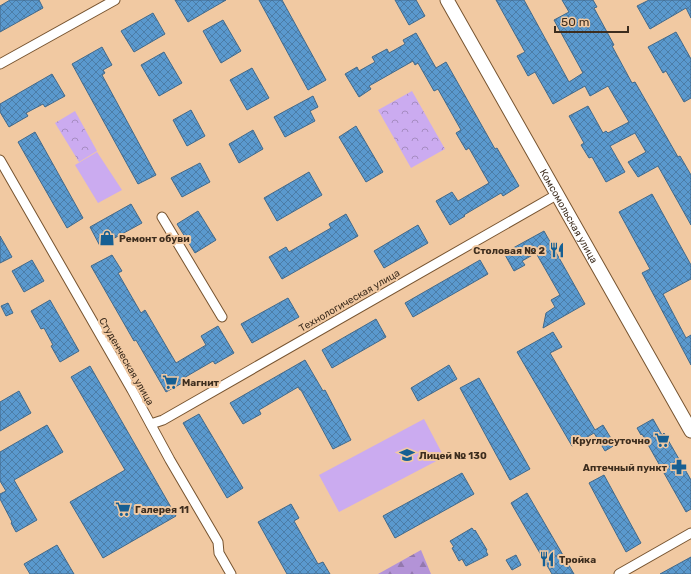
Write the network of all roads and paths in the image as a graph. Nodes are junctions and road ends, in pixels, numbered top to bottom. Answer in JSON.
{"nodes":[{"id":1,"x":115,"y":0,"type":"edge"},
{"id":2,"x":448,"y":0,"type":"edge"},
{"id":3,"x":0,"y":64,"type":"edge"},
{"id":4,"x":0,"y":160,"type":"edge"},
{"id":5,"x":558,"y":194,"type":"junction"},
{"id":6,"x":162,"y":217,"type":"dead end"},
{"id":7,"x":222,"y":317,"type":"dead end"},
{"id":8,"x":150,"y":424,"type":"junction"},
{"id":9,"x":691,"y":431,"type":"edge"},
{"id":10,"x":691,"y":533,"type":"edge"},
{"id":11,"x":231,"y":574,"type":"edge"},
{"id":12,"x":619,"y":574,"type":"edge"}],
"edges":[{"from":1,"to":3,"type":"street"},
{"from":2,"to":5,"type":"main road","name":"Комсомольская улица"},
{"from":4,"to":8,"type":"street","name":"Студенческая улица"},
{"from":5,"to":8,"type":"street","name":"Технологическая улица"},
{"from":5,"to":9,"type":"main road","name":"Комсомольская улица"},
{"from":6,"to":7,"type":"street"},
{"from":8,"to":11,"type":"street","name":"Студенческая улица"},
{"from":10,"to":12,"type":"street"}]}
